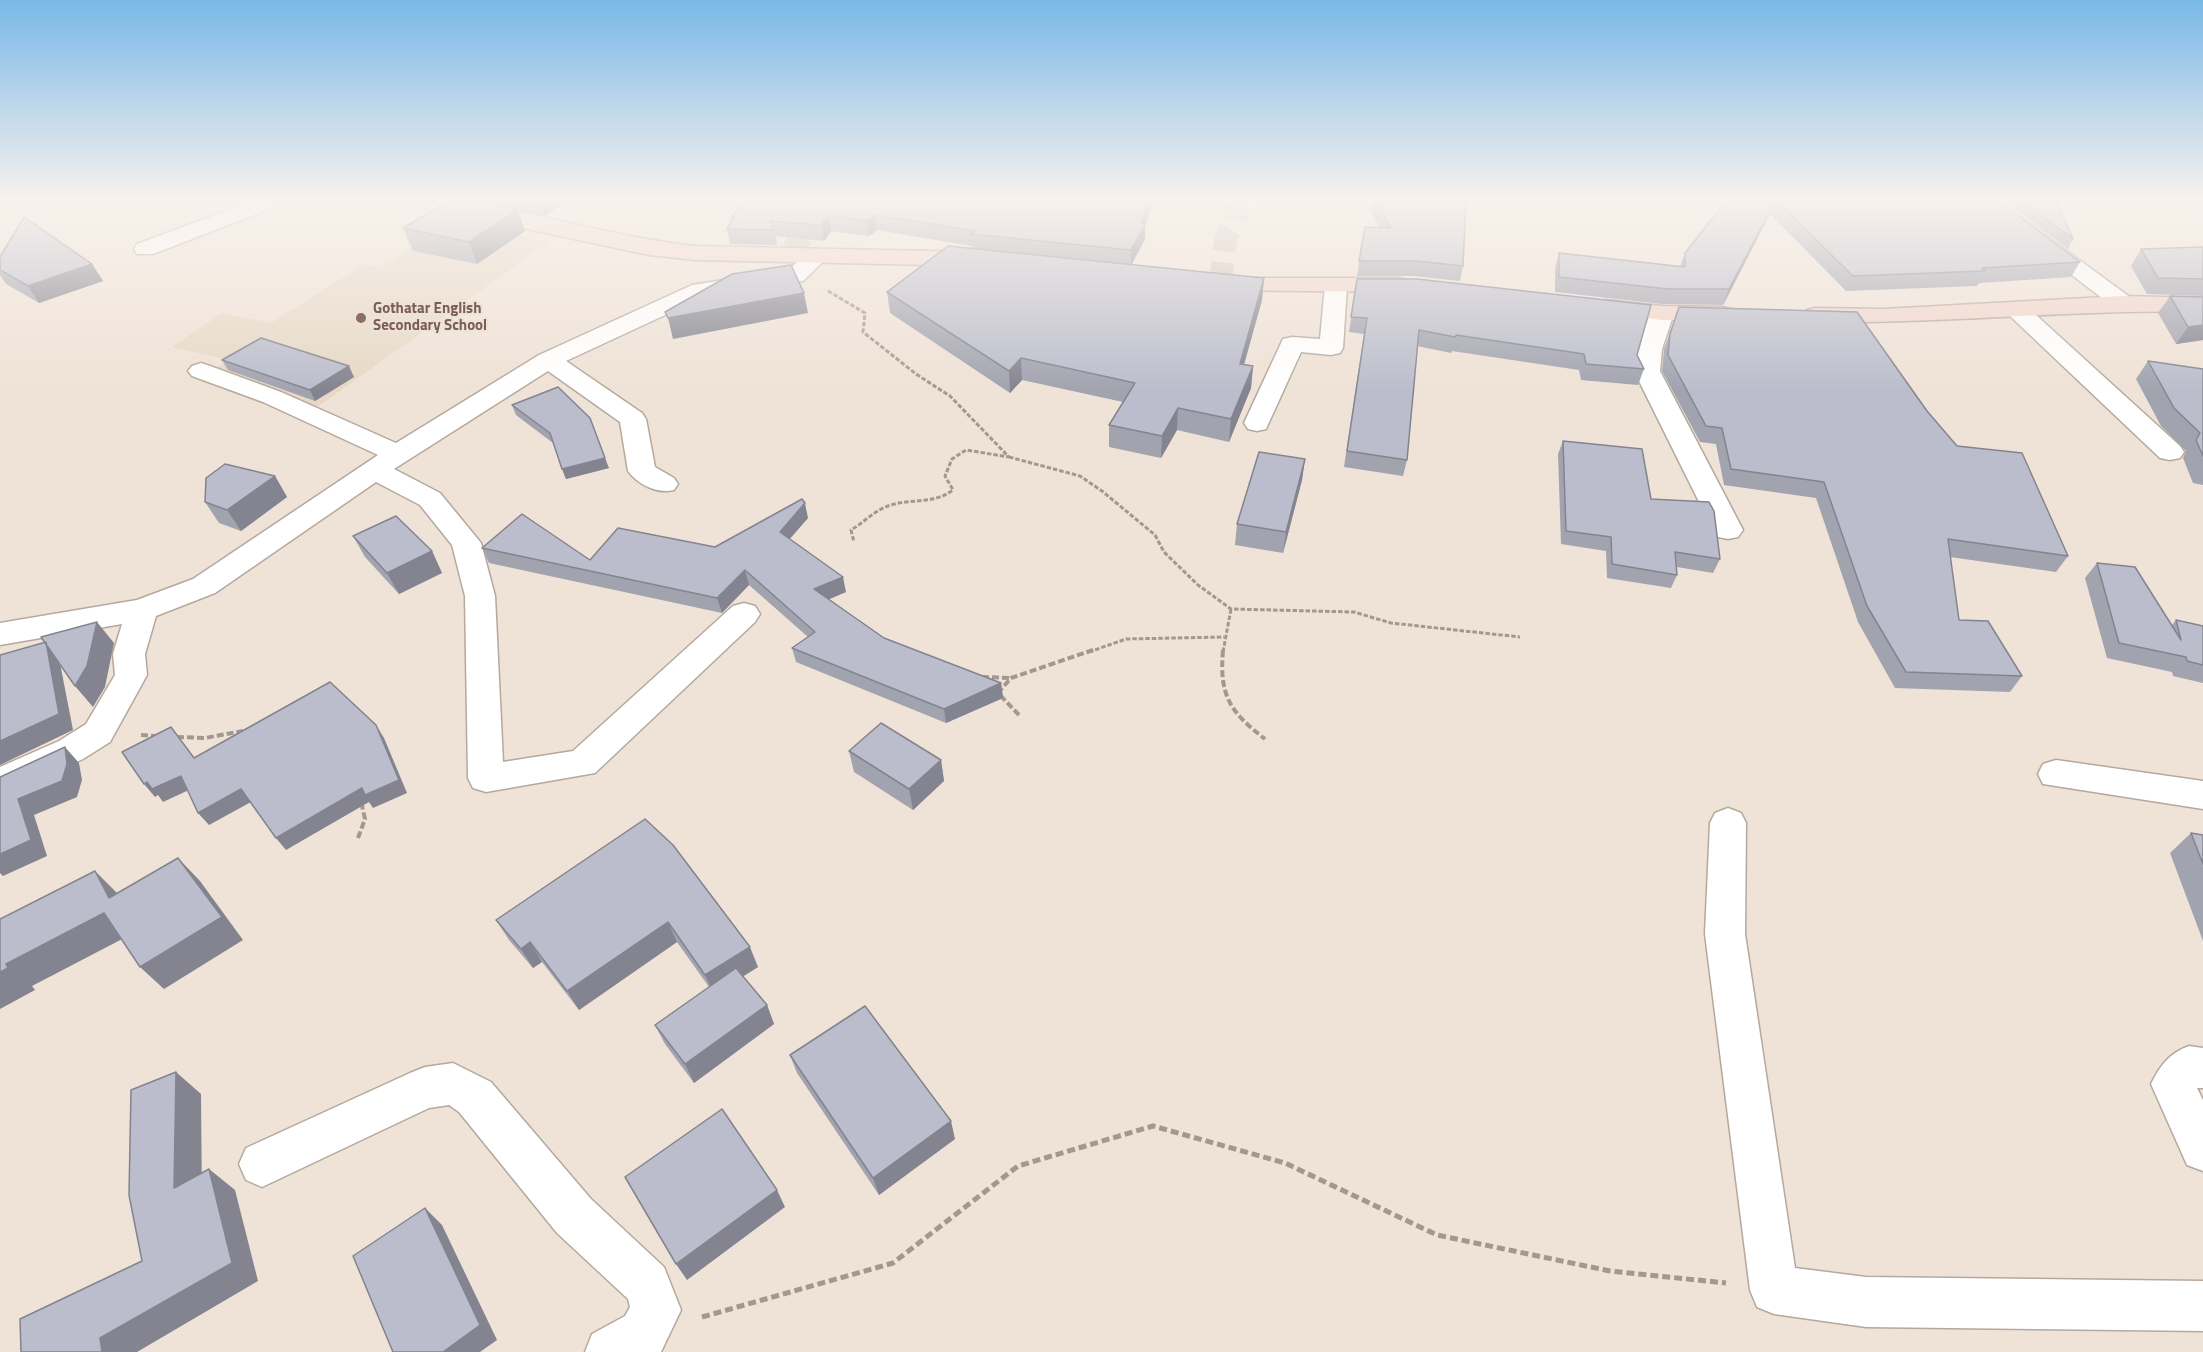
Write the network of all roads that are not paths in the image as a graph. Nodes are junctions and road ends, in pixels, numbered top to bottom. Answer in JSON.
{"nodes":[{"id":1,"x":809,"y":264,"type":"tunnel mouth"},
{"id":2,"x":2071,"y":264,"type":"edge"},
{"id":3,"x":1197,"y":283,"type":"edge"},
{"id":4,"x":1336,"y":286,"type":"junction"},
{"id":5,"x":1426,"y":286,"type":"edge"},
{"id":6,"x":2123,"y":303,"type":"junction"},
{"id":7,"x":1580,"y":304,"type":"edge"},
{"id":8,"x":2203,"y":305,"type":"edge"},
{"id":9,"x":2017,"y":310,"type":"junction"},
{"id":10,"x":1662,"y":313,"type":"junction"},
{"id":11,"x":1743,"y":314,"type":"edge"},
{"id":12,"x":1790,"y":315,"type":"edge"},
{"id":13,"x":548,"y":360,"type":"junction"},
{"id":14,"x":201,"y":371,"type":"dead end"},
{"id":15,"x":1257,"y":423,"type":"dead end"},
{"id":16,"x":2170,"y":452,"type":"dead end"},
{"id":17,"x":387,"y":462,"type":"junction"},
{"id":18,"x":664,"y":484,"type":"dead end"},
{"id":19,"x":1728,"y":530,"type":"dead end"},
{"id":20,"x":142,"y":610,"type":"junction"},
{"id":21,"x":744,"y":614,"type":"dead end"},
{"id":22,"x":0,"y":634,"type":"edge"},
{"id":23,"x":2056,"y":774,"type":"dead end"},
{"id":24,"x":0,"y":783,"type":"edge"},
{"id":25,"x":2203,"y":795,"type":"edge"},
{"id":26,"x":1728,"y":823,"type":"dead end"},
{"id":27,"x":2203,"y":1068,"type":"edge"},
{"id":28,"x":2203,"y":1149,"type":"edge"},
{"id":29,"x":262,"y":1164,"type":"dead end"},
{"id":30,"x":2203,"y":1306,"type":"edge"},
{"id":31,"x":627,"y":1343,"type":"edge"}],
"edges":[{"from":1,"to":13,"type":"street"},
{"from":2,"to":6,"type":"street"},
{"from":3,"to":4,"type":"street"},
{"from":4,"to":5,"type":"street"},
{"from":4,"to":15,"type":"street"},
{"from":6,"to":8,"type":"street"},
{"from":6,"to":9,"type":"street"},
{"from":7,"to":10,"type":"street"},
{"from":9,"to":12,"type":"street"},
{"from":9,"to":16,"type":"street"},
{"from":10,"to":11,"type":"street"},
{"from":10,"to":19,"type":"street"},
{"from":13,"to":17,"type":"street"},
{"from":13,"to":18,"type":"street"},
{"from":14,"to":17,"type":"street"},
{"from":17,"to":20,"type":"street"},
{"from":17,"to":21,"type":"street"},
{"from":20,"to":22,"type":"street"},
{"from":20,"to":24,"type":"street"},
{"from":23,"to":25,"type":"street"},
{"from":26,"to":30,"type":"street"},
{"from":27,"to":28,"type":"street"},
{"from":29,"to":31,"type":"street"}]}
